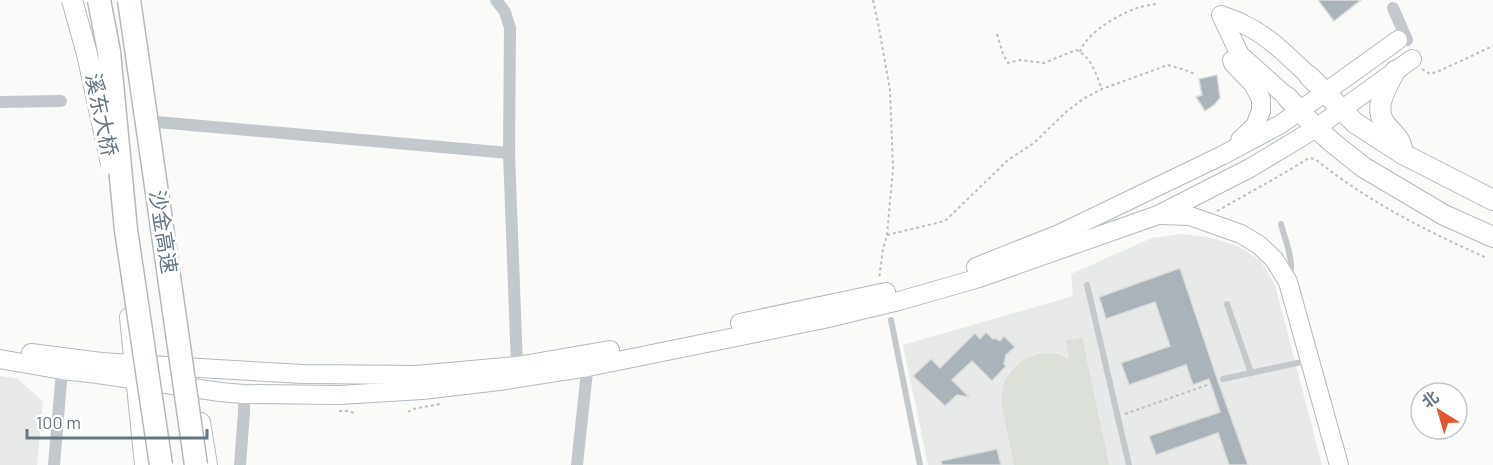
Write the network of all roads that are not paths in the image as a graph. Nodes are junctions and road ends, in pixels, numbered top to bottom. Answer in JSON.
{"nodes":[{"id":1,"x":72,"y":0,"type":"edge"},
{"id":2,"x":88,"y":0,"type":"edge"},
{"id":3,"x":99,"y":0,"type":"edge"},
{"id":4,"x":119,"y":0,"type":"edge"},
{"id":5,"x":129,"y":0,"type":"edge"},
{"id":6,"x":139,"y":0,"type":"edge"},
{"id":7,"x":496,"y":0,"type":"edge"},
{"id":8,"x":1219,"y":8,"type":"edge"},
{"id":9,"x":1393,"y":8,"type":"dead end"},
{"id":10,"x":1403,"y":40,"type":"junction"},
{"id":11,"x":1412,"y":59,"type":"joint"},
{"id":12,"x":1395,"y":71,"type":"junction"},
{"id":13,"x":1309,"y":76,"type":"joint"},
{"id":14,"x":1324,"y":92,"type":"junction"},
{"id":15,"x":61,"y":101,"type":"dead end"},
{"id":16,"x":0,"y":102,"type":"edge"},
{"id":17,"x":1293,"y":104,"type":"junction"},
{"id":18,"x":1340,"y":110,"type":"junction"},
{"id":19,"x":151,"y":119,"type":"junction"},
{"id":20,"x":1316,"y":128,"type":"junction"},
{"id":21,"x":508,"y":153,"type":"junction"},
{"id":22,"x":1403,"y":154,"type":"junction"},
{"id":23,"x":1221,"y":156,"type":"junction"},
{"id":24,"x":1493,"y":200,"type":"edge"},
{"id":25,"x":1158,"y":215,"type":"junction"},
{"id":26,"x":1281,"y":224,"type":"dead end"},
{"id":27,"x":126,"y":230,"type":"junction"},
{"id":28,"x":1493,"y":237,"type":"edge"},
{"id":29,"x":1288,"y":282,"type":"junction"},
{"id":30,"x":1087,"y":285,"type":"dead end"},
{"id":31,"x":1227,"y":304,"type":"dead end"},
{"id":32,"x":891,"y":320,"type":"dead end"},
{"id":33,"x":0,"y":348,"type":"edge"},
{"id":34,"x":0,"y":359,"type":"edge"},
{"id":35,"x":588,"y":360,"type":"junction"},
{"id":36,"x":1310,"y":361,"type":"junction"},
{"id":37,"x":517,"y":366,"type":"junction"},
{"id":38,"x":192,"y":367,"type":"junction"},
{"id":39,"x":62,"y":370,"type":"junction"},
{"id":40,"x":134,"y":371,"type":"junction"},
{"id":41,"x":1251,"y":373,"type":"junction"},
{"id":42,"x":1223,"y":379,"type":"dead end"},
{"id":43,"x":195,"y":389,"type":"junction"},
{"id":44,"x":244,"y":394,"type":"junction"},
{"id":45,"x":54,"y":465,"type":"edge"},
{"id":46,"x":144,"y":465,"type":"edge"},
{"id":47,"x":161,"y":465,"type":"edge"},
{"id":48,"x":196,"y":465,"type":"edge"},
{"id":49,"x":208,"y":465,"type":"edge"},
{"id":50,"x":240,"y":465,"type":"edge"},
{"id":51,"x":577,"y":465,"type":"edge"},
{"id":52,"x":920,"y":465,"type":"edge"},
{"id":53,"x":1129,"y":465,"type":"edge"},
{"id":54,"x":1339,"y":465,"type":"edge"}],
"edges":[{"from":1,"to":27,"type":"main road","name":"溪东大桥","bridge":true},
{"from":2,"to":40,"type":"main road"},
{"from":3,"to":27,"type":"highway","name":"沙金高速","bridge":true},
{"from":4,"to":19,"type":"main road","name":"溪东大桥","bridge":true},
{"from":5,"to":19,"type":"highway","name":"沙金高速","bridge":true},
{"from":6,"to":19,"type":"main road"},
{"from":7,"to":21,"type":"street"},
{"from":8,"to":13,"type":"main road"},
{"from":8,"to":17,"type":"main road"},
{"from":8,"to":23,"type":"main road"},
{"from":9,"to":10,"type":"street"},
{"from":10,"to":11,"type":"street"},
{"from":10,"to":14,"type":"main road"},
{"from":11,"to":12,"type":"main road"},
{"from":12,"to":18,"type":"main road"},
{"from":12,"to":22,"type":"main road"},
{"from":13,"to":14,"type":"main road"},
{"from":14,"to":17,"type":"main road"},
{"from":14,"to":18,"type":"main road"},
{"from":15,"to":16,"type":"street"},
{"from":17,"to":20,"type":"main road"},
{"from":17,"to":23,"type":"main road"},
{"from":18,"to":20,"type":"main road"},
{"from":18,"to":22,"type":"main road"},
{"from":19,"to":21,"type":"street"},
{"from":19,"to":38,"type":"main road"},
{"from":19,"to":48,"type":"highway","name":"沙金高速","bridge":true},
{"from":20,"to":25,"type":"main road"},
{"from":20,"to":28,"type":"main road"},
{"from":21,"to":37,"type":"street"},
{"from":22,"to":24,"type":"main road"},
{"from":23,"to":35,"type":"main road"},
{"from":25,"to":29,"type":"main road"},
{"from":25,"to":35,"type":"main road"},
{"from":26,"to":29,"type":"lane"},
{"from":27,"to":47,"type":"highway","name":"沙金高速","bridge":true},
{"from":29,"to":36,"type":"main road"},
{"from":30,"to":53,"type":"lane"},
{"from":31,"to":41,"type":"lane"},
{"from":32,"to":52,"type":"lane"},
{"from":33,"to":40,"type":"main road"},
{"from":34,"to":39,"type":"main road"},
{"from":35,"to":37,"type":"main road"},
{"from":35,"to":44,"type":"main road"},
{"from":35,"to":51,"type":"street"},
{"from":36,"to":41,"type":"lane"},
{"from":36,"to":54,"type":"main road"},
{"from":37,"to":38,"type":"main road"},
{"from":38,"to":40,"type":"main road"},
{"from":38,"to":43,"type":"main road"},
{"from":39,"to":40,"type":"main road"},
{"from":39,"to":45,"type":"street"},
{"from":40,"to":43,"type":"main road"},
{"from":40,"to":46,"type":"main road"},
{"from":41,"to":42,"type":"lane"},
{"from":43,"to":44,"type":"main road"},
{"from":43,"to":49,"type":"main road"},
{"from":44,"to":50,"type":"street"}]}
